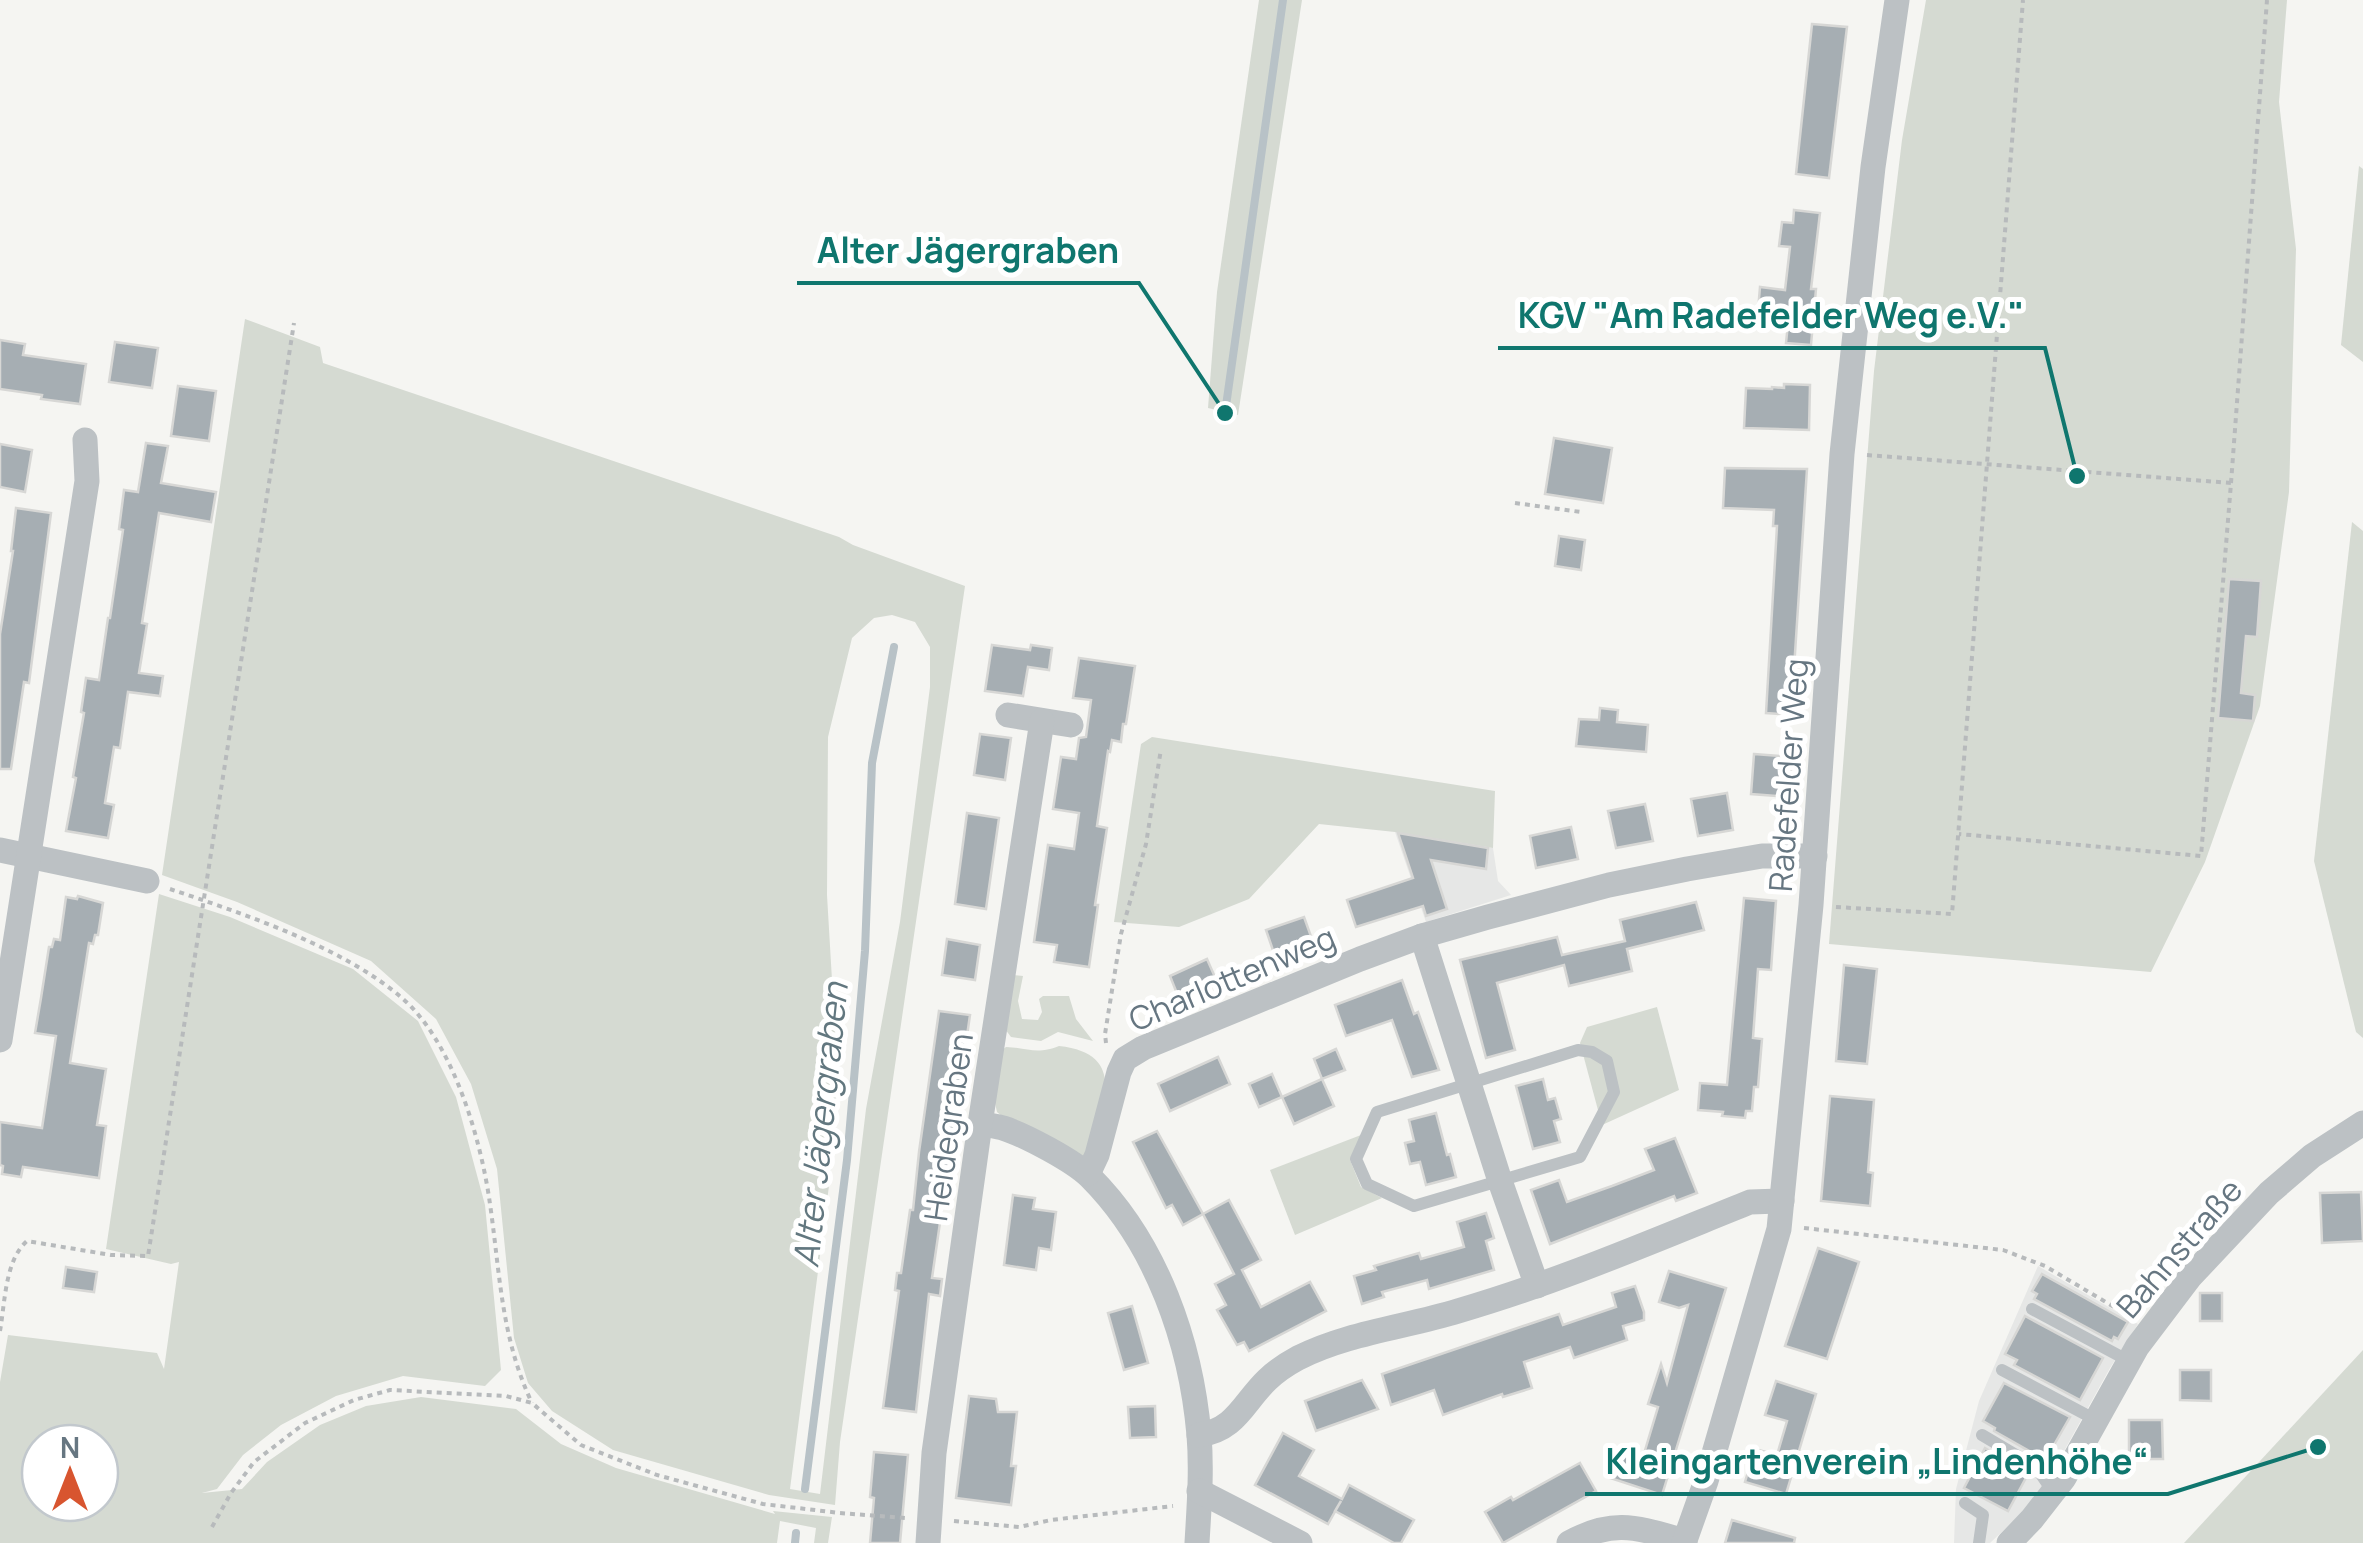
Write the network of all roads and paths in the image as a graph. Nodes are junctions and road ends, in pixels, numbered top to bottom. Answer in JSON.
{"nodes":[{"id":1,"x":1897,"y":0,"type":"edge"},
{"id":2,"x":2023,"y":0,"type":"edge"},
{"id":3,"x":2268,"y":0,"type":"edge"},
{"id":4,"x":294,"y":323,"type":"dead end"},
{"id":5,"x":85,"y":440,"type":"dead end"},
{"id":6,"x":1842,"y":454,"type":"junction"},
{"id":7,"x":1986,"y":463,"type":"junction"},
{"id":8,"x":2231,"y":482,"type":"junction"},
{"id":9,"x":1515,"y":503,"type":"dead end"},
{"id":10,"x":1581,"y":512,"type":"dead end"},
{"id":11,"x":1008,"y":715,"type":"dead end"},
{"id":12,"x":1042,"y":721,"type":"junction"},
{"id":13,"x":1071,"y":725,"type":"dead end"},
{"id":14,"x":1161,"y":749,"type":"dead end"},
{"id":15,"x":1959,"y":834,"type":"junction"},
{"id":16,"x":0,"y":850,"type":"edge"},
{"id":17,"x":28,"y":854,"type":"junction"},
{"id":18,"x":1815,"y":856,"type":"junction"},
{"id":19,"x":147,"y":881,"type":"joint"},
{"id":20,"x":204,"y":900,"type":"junction"},
{"id":21,"x":1812,"y":905,"type":"junction"},
{"id":22,"x":1422,"y":936,"type":"junction"},
{"id":23,"x":0,"y":1040,"type":"edge"},
{"id":24,"x":1118,"y":1072,"type":"junction"},
{"id":25,"x":1468,"y":1084,"type":"junction"},
{"id":26,"x":2363,"y":1123,"type":"edge"},
{"id":27,"x":980,"y":1124,"type":"junction"},
{"id":28,"x":1088,"y":1174,"type":"junction"},
{"id":29,"x":1500,"y":1181,"type":"junction"},
{"id":30,"x":1781,"y":1213,"type":"junction"},
{"id":31,"x":1538,"y":1286,"type":"junction"},
{"id":32,"x":2032,"y":1309,"type":"dead end"},
{"id":33,"x":2155,"y":1322,"type":"junction"},
{"id":34,"x":0,"y":1331,"type":"edge"},
{"id":35,"x":2128,"y":1362,"type":"junction"},
{"id":36,"x":2002,"y":1370,"type":"dead end"},
{"id":37,"x":532,"y":1403,"type":"junction"},
{"id":38,"x":2096,"y":1420,"type":"junction"},
{"id":39,"x":1199,"y":1435,"type":"junction"},
{"id":40,"x":1982,"y":1435,"type":"dead end"},
{"id":41,"x":2053,"y":1492,"type":"junction"},
{"id":42,"x":1199,"y":1497,"type":"junction"},
{"id":43,"x":1965,"y":1503,"type":"dead end"},
{"id":44,"x":212,"y":1526,"type":"dead end"},
{"id":45,"x":929,"y":1531,"type":"edge"},
{"id":46,"x":1684,"y":1542,"type":"edge"},
{"id":47,"x":1197,"y":1543,"type":"edge"},
{"id":48,"x":1300,"y":1543,"type":"edge"},
{"id":49,"x":1568,"y":1543,"type":"edge"},
{"id":50,"x":1979,"y":1543,"type":"edge"},
{"id":51,"x":2008,"y":1543,"type":"edge"}],
"edges":[{"from":1,"to":6,"type":"street","name":"Radefelder Weg"},
{"from":2,"to":7,"type":"path"},
{"from":3,"to":8,"type":"path"},
{"from":4,"to":20,"type":"path"},
{"from":5,"to":17,"type":"street"},
{"from":6,"to":7,"type":"path"},
{"from":6,"to":18,"type":"street","name":"Radefelder Weg"},
{"from":7,"to":8,"type":"path"},
{"from":7,"to":15,"type":"path"},
{"from":8,"to":15,"type":"path"},
{"from":9,"to":10,"type":"path"},
{"from":11,"to":12,"type":"street"},
{"from":12,"to":13,"type":"street"},
{"from":12,"to":27,"type":"street","name":"Heidegraben"},
{"from":14,"to":24,"type":"path"},
{"from":15,"to":21,"type":"path"},
{"from":16,"to":17,"type":"street"},
{"from":17,"to":19,"type":"street"},
{"from":17,"to":23,"type":"street"},
{"from":18,"to":21,"type":"street","name":"Radefelder Weg"},
{"from":18,"to":22,"type":"street","name":"Charlottenweg"},
{"from":19,"to":20,"type":"path"},
{"from":20,"to":34,"type":"path"},
{"from":20,"to":37,"type":"path"},
{"from":21,"to":30,"type":"street","name":"Radefelder Weg"},
{"from":22,"to":24,"type":"street","name":"Charlottenweg"},
{"from":22,"to":25,"type":"street"},
{"from":24,"to":28,"type":"street","name":"Charlottenweg"},
{"from":25,"to":29,"type":"street"},
{"from":25,"to":29,"type":"lane"},
{"from":25,"to":29,"type":"lane"},
{"from":26,"to":33,"type":"street","name":"Bahnstraße"},
{"from":27,"to":28,"type":"street"},
{"from":27,"to":45,"type":"street","name":"Heidegraben"},
{"from":28,"to":39,"type":"street"},
{"from":29,"to":31,"type":"street"},
{"from":30,"to":31,"type":"street"},
{"from":30,"to":33,"type":"path"},
{"from":30,"to":46,"type":"street","name":"Radefelder Weg"},
{"from":31,"to":39,"type":"street"},
{"from":32,"to":35,"type":"lane"},
{"from":33,"to":35,"type":"street","name":"Bahnstraße"},
{"from":35,"to":38,"type":"street","name":"Bahnstraße"},
{"from":36,"to":38,"type":"lane"},
{"from":37,"to":44,"type":"path"},
{"from":37,"to":45,"type":"path"},
{"from":38,"to":41,"type":"street","name":"Bahnstraße"},
{"from":39,"to":42,"type":"street"},
{"from":40,"to":41,"type":"lane"},
{"from":41,"to":51,"type":"street","name":"Bahnstraße"},
{"from":42,"to":45,"type":"path"},
{"from":42,"to":47,"type":"street"},
{"from":42,"to":48,"type":"street"},
{"from":43,"to":50,"type":"lane"},
{"from":46,"to":49,"type":"street"}]}
